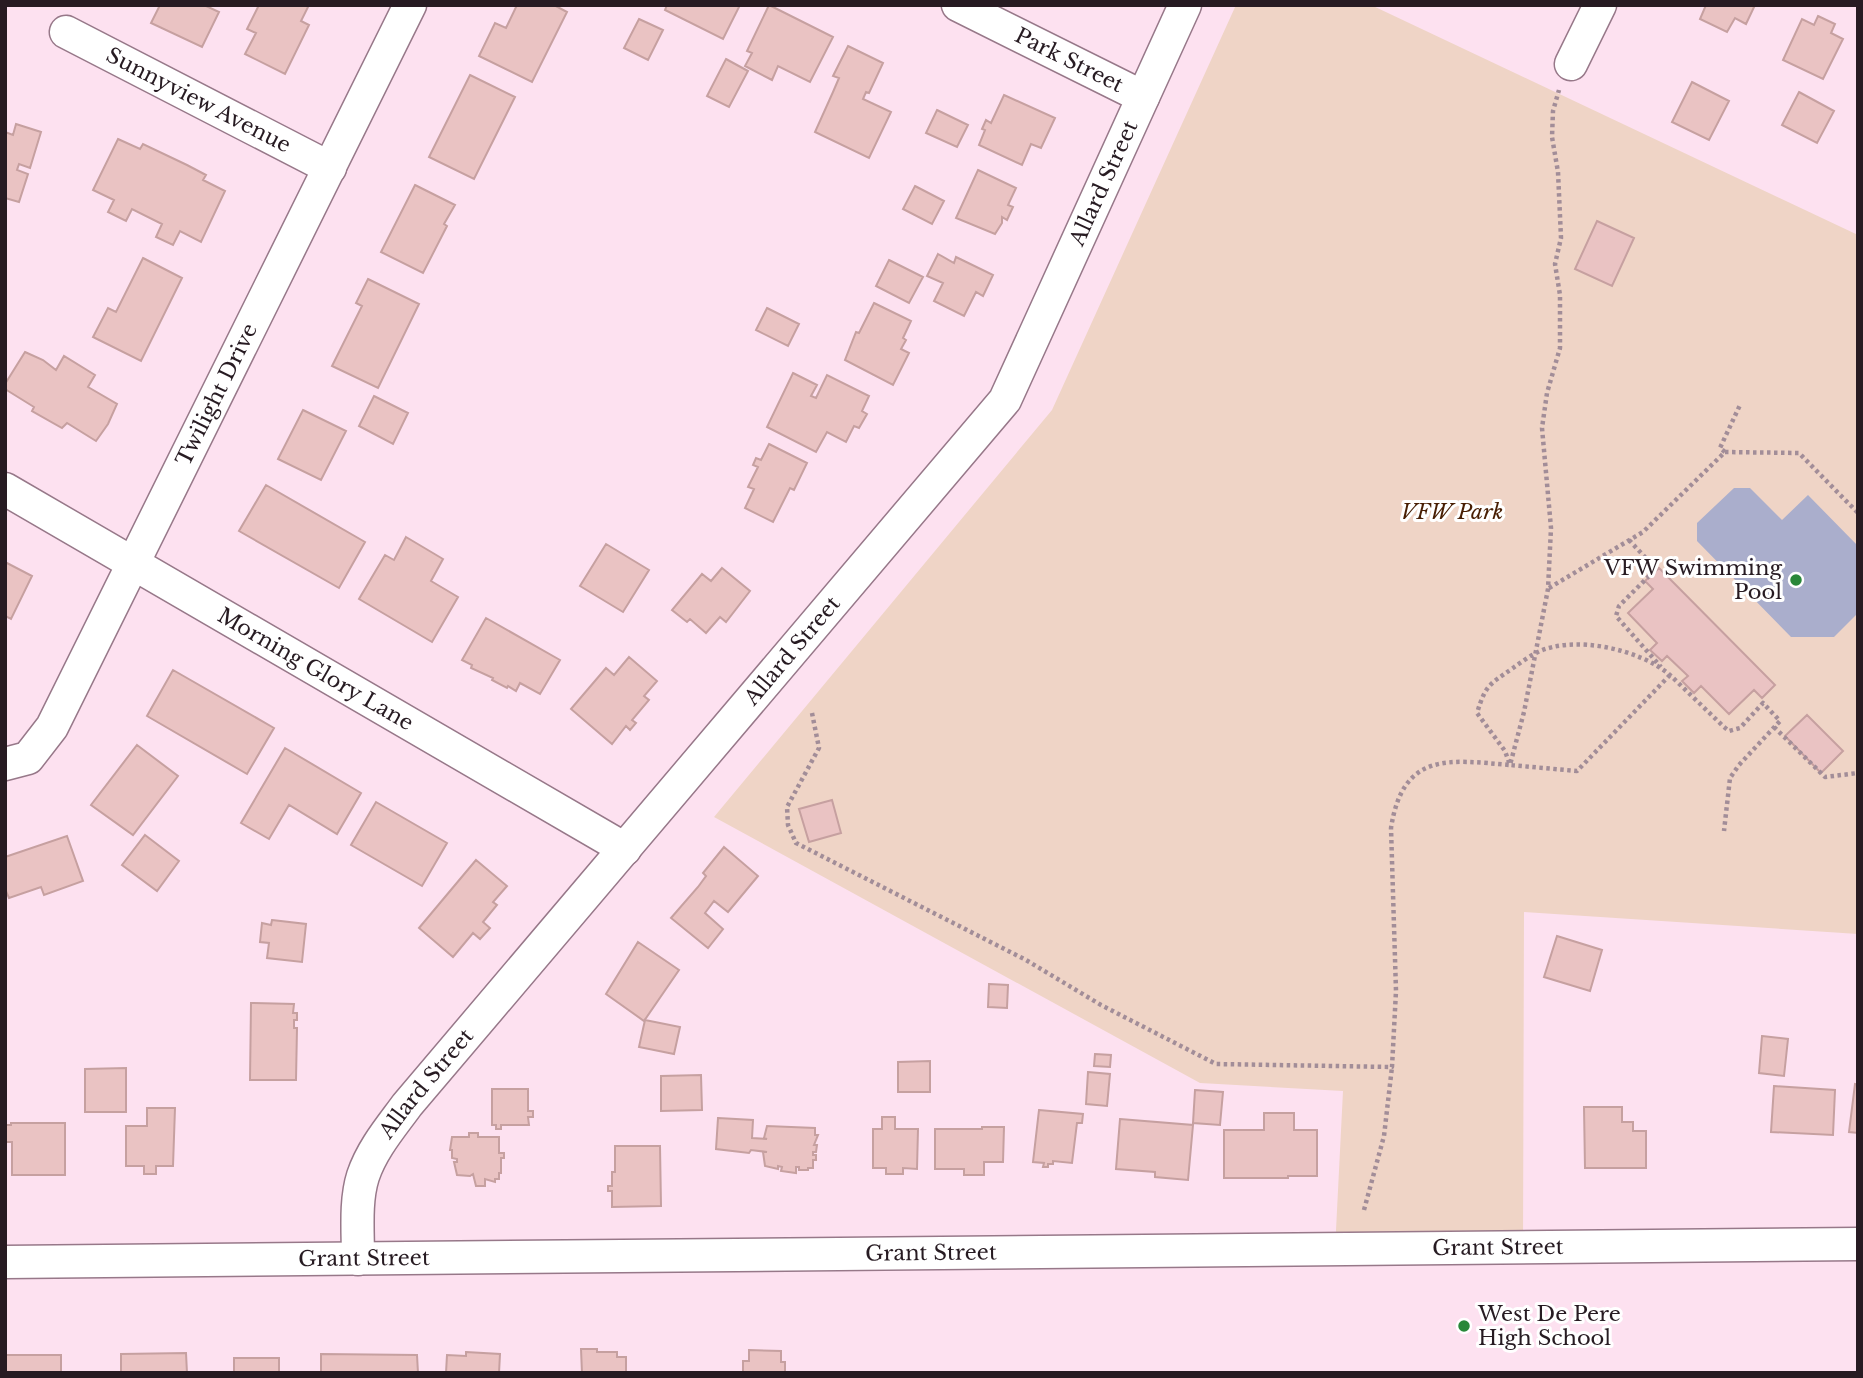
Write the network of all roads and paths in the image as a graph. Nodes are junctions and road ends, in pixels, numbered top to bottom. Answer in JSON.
{"nodes":[{"id":1,"x":410,"y":5,"type":"edge"},
{"id":2,"x":958,"y":5,"type":"edge"},
{"id":3,"x":1185,"y":5,"type":"edge"},
{"id":4,"x":1600,"y":5,"type":"edge"},
{"id":5,"x":66,"y":32,"type":"dead end"},
{"id":6,"x":1571,"y":64,"type":"joint"},
{"id":7,"x":1143,"y":97,"type":"junction"},
{"id":8,"x":330,"y":168,"type":"junction"},
{"id":9,"x":1740,"y":405,"type":"dead end"},
{"id":10,"x":1725,"y":452,"type":"junction"},
{"id":11,"x":5,"y":489,"type":"edge"},
{"id":12,"x":1858,"y":513,"type":"edge"},
{"id":13,"x":1629,"y":540,"type":"junction"},
{"id":14,"x":134,"y":564,"type":"junction"},
{"id":15,"x":1548,"y":589,"type":"junction"},
{"id":16,"x":1536,"y":652,"type":"junction"},
{"id":17,"x":1661,"y":668,"type":"junction"},
{"id":18,"x":1670,"y":676,"type":"junction"},
{"id":19,"x":812,"y":713,"type":"dead end"},
{"id":20,"x":1774,"y":727,"type":"junction"},
{"id":21,"x":5,"y":764,"type":"edge"},
{"id":22,"x":1510,"y":765,"type":"junction"},
{"id":23,"x":1858,"y":773,"type":"edge"},
{"id":24,"x":1724,"y":831,"type":"dead end"},
{"id":25,"x":625,"y":849,"type":"junction"},
{"id":26,"x":1392,"y":1067,"type":"junction"},
{"id":27,"x":1364,"y":1210,"type":"dead end"},
{"id":28,"x":1858,"y":1244,"type":"edge"},
{"id":29,"x":358,"y":1259,"type":"junction"},
{"id":30,"x":5,"y":1262,"type":"edge"}],
"edges":[{"from":1,"to":8,"type":"street","name":"Twilight Drive"},
{"from":2,"to":7,"type":"street","name":"Park Street"},
{"from":3,"to":7,"type":"street","name":"Allard Street"},
{"from":4,"to":6,"type":"street"},
{"from":5,"to":8,"type":"street","name":"Sunnyview Avenue"},
{"from":6,"to":15,"type":"path"},
{"from":7,"to":25,"type":"street","name":"Allard Street"},
{"from":8,"to":14,"type":"street","name":"Twilight Drive"},
{"from":9,"to":10,"type":"path"},
{"from":10,"to":12,"type":"path"},
{"from":10,"to":13,"type":"path"},
{"from":11,"to":14,"type":"street","name":"Morning Glory Lane"},
{"from":13,"to":15,"type":"path"},
{"from":13,"to":17,"type":"path"},
{"from":14,"to":21,"type":"street","name":"Twilight Drive"},
{"from":14,"to":25,"type":"street","name":"Morning Glory Lane"},
{"from":15,"to":16,"type":"path"},
{"from":16,"to":17,"type":"path"},
{"from":16,"to":22,"type":"path"},
{"from":16,"to":22,"type":"path"},
{"from":17,"to":18,"type":"path"},
{"from":18,"to":20,"type":"path"},
{"from":18,"to":22,"type":"path"},
{"from":19,"to":26,"type":"path"},
{"from":20,"to":23,"type":"path"},
{"from":20,"to":24,"type":"path"},
{"from":22,"to":26,"type":"path"},
{"from":25,"to":29,"type":"street","name":"Allard Street"},
{"from":26,"to":27,"type":"path"},
{"from":28,"to":29,"type":"street","name":"Grant Street"},
{"from":29,"to":30,"type":"street","name":"Grant Street"}]}
